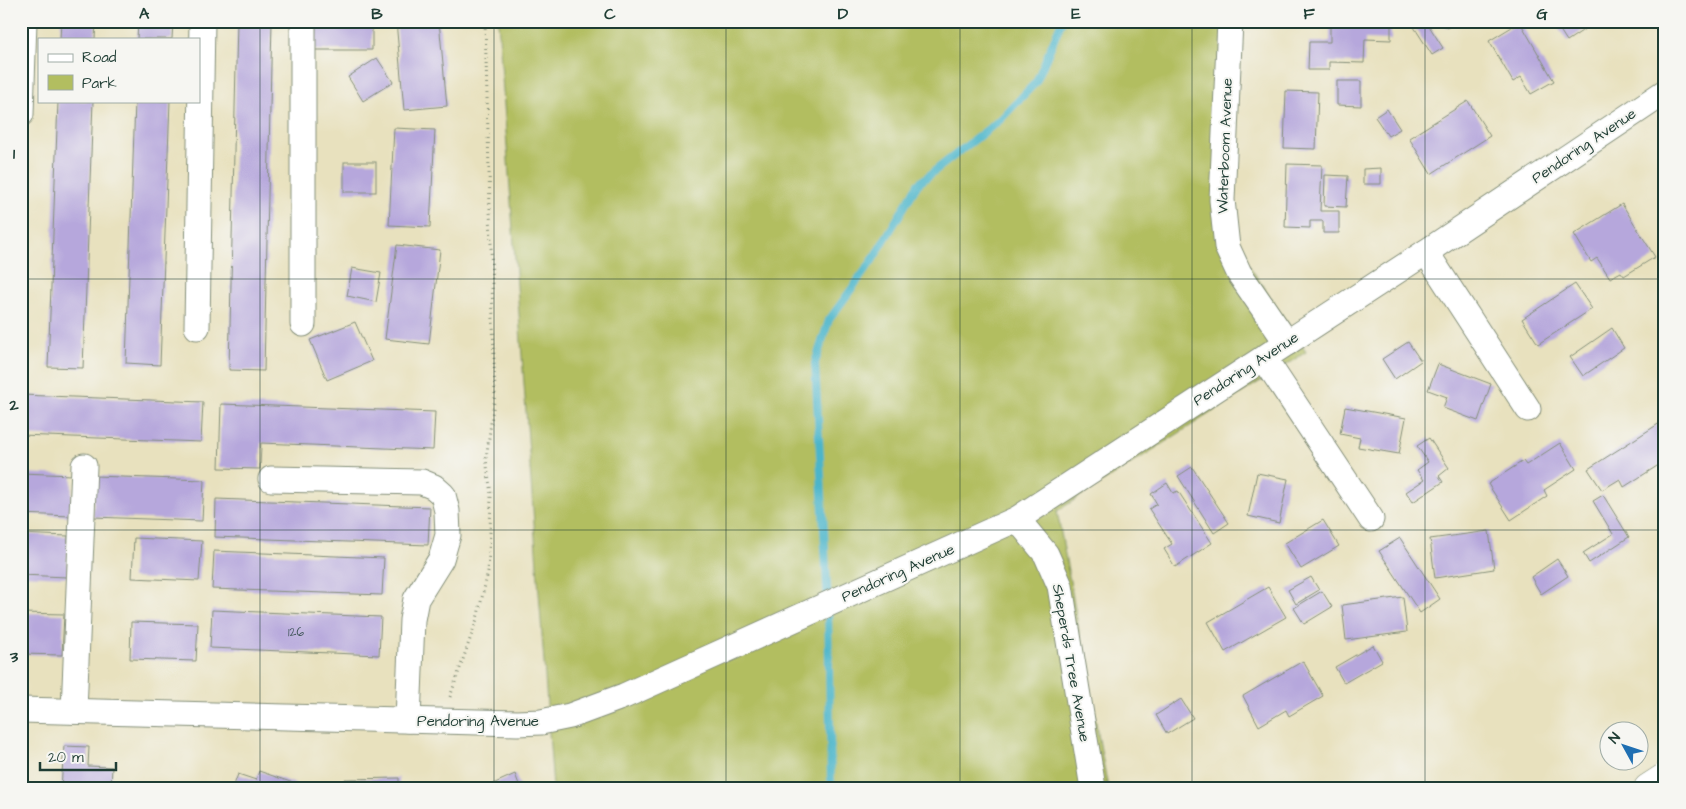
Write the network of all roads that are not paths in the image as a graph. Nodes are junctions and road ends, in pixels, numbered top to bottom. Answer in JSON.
{"nodes":[{"id":1,"x":24,"y":21,"type":"edge"},
{"id":2,"x":202,"y":21,"type":"edge"},
{"id":3,"x":303,"y":21,"type":"edge"},
{"id":4,"x":1230,"y":21,"type":"edge"},
{"id":5,"x":1665,"y":92,"type":"edge"},
{"id":6,"x":21,"y":114,"type":"edge"},
{"id":7,"x":1426,"y":252,"type":"junction"},
{"id":8,"x":303,"y":324,"type":"dead end"},
{"id":9,"x":198,"y":327,"type":"dead end"},
{"id":10,"x":1286,"y":343,"type":"junction"},
{"id":11,"x":1264,"y":358,"type":"junction"},
{"id":12,"x":1528,"y":409,"type":"dead end"},
{"id":13,"x":84,"y":466,"type":"dead end"},
{"id":14,"x":271,"y":479,"type":"dead end"},
{"id":15,"x":1371,"y":519,"type":"dead end"},
{"id":16,"x":1017,"y":520,"type":"junction"},
{"id":17,"x":21,"y":710,"type":"edge"},
{"id":18,"x":74,"y":710,"type":"junction"},
{"id":19,"x":408,"y":720,"type":"junction"},
{"id":20,"x":1665,"y":777,"type":"edge"},
{"id":21,"x":1093,"y":788,"type":"edge"},
{"id":22,"x":1648,"y":788,"type":"edge"}],
"edges":[{"from":1,"to":6,"type":"street"},
{"from":2,"to":9,"type":"street"},
{"from":3,"to":8,"type":"street"},
{"from":4,"to":10,"type":"street","name":"Waterboom Avenue"},
{"from":5,"to":7,"type":"street","name":"Pendoring Avenue"},
{"from":7,"to":10,"type":"street","name":"Pendoring Avenue"},
{"from":7,"to":12,"type":"street"},
{"from":10,"to":11,"type":"street","name":"Pendoring Avenue"},
{"from":11,"to":15,"type":"street"},
{"from":11,"to":16,"type":"street","name":"Pendoring Avenue"},
{"from":13,"to":18,"type":"street"},
{"from":14,"to":19,"type":"street"},
{"from":16,"to":19,"type":"street","name":"Pendoring Avenue"},
{"from":16,"to":21,"type":"street","name":"Sheperds Tree Avenue"},
{"from":17,"to":18,"type":"street","name":"Pendoring Avenue"},
{"from":18,"to":19,"type":"street","name":"Pendoring Avenue"},
{"from":20,"to":22,"type":"highway"}]}
